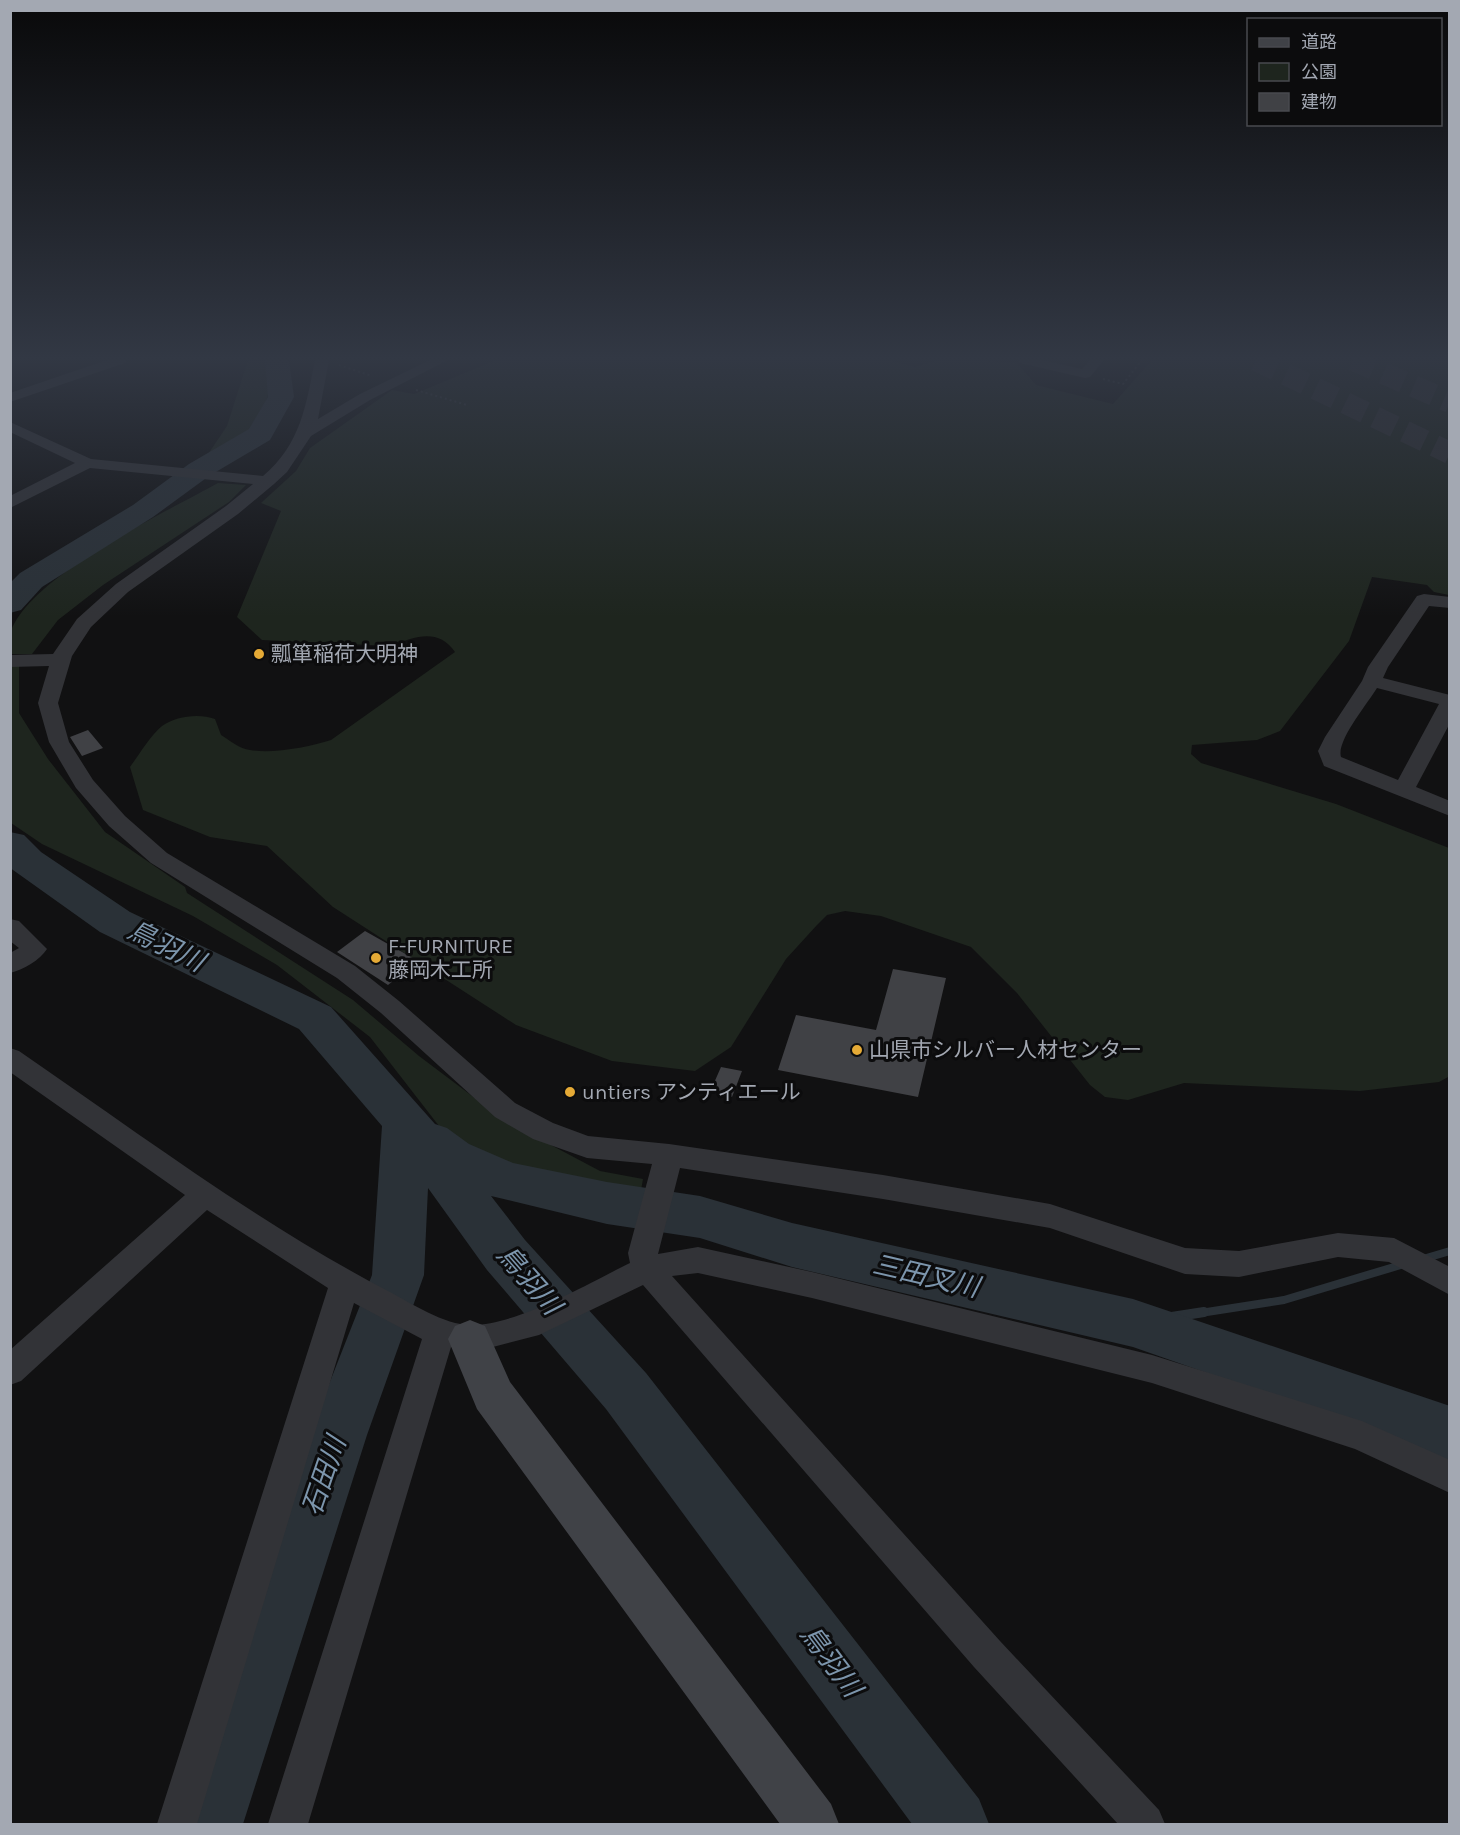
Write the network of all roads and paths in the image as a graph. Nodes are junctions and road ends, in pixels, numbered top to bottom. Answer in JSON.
{"nodes":[{"id":1,"x":51,"y":446,"type":"edge"},
{"id":2,"x":297,"y":446,"type":"edge"},
{"id":3,"x":88,"y":463,"type":"junction"},
{"id":4,"x":266,"y":481,"type":"junction"},
{"id":5,"x":10,"y":503,"type":"edge"},
{"id":6,"x":1449,"y":603,"type":"edge"},
{"id":7,"x":61,"y":660,"type":"junction"},
{"id":8,"x":10,"y":661,"type":"edge"},
{"id":9,"x":1372,"y":681,"type":"junction"},
{"id":10,"x":1449,"y":702,"type":"edge"},
{"id":11,"x":1404,"y":790,"type":"junction"},
{"id":12,"x":1449,"y":809,"type":"edge"},
{"id":13,"x":10,"y":927,"type":"edge"},
{"id":14,"x":10,"y":965,"type":"edge"},
{"id":15,"x":10,"y":1058,"type":"edge"},
{"id":16,"x":667,"y":1161,"type":"junction"},
{"id":17,"x":205,"y":1194,"type":"junction"},
{"id":18,"x":636,"y":1269,"type":"junction"},
{"id":19,"x":1441,"y":1276,"type":"edge"},
{"id":20,"x":352,"y":1286,"type":"junction"},
{"id":21,"x":457,"y":1334,"type":"junction"},
{"id":22,"x":10,"y":1371,"type":"edge"},
{"id":23,"x":1449,"y":1477,"type":"edge"},
{"id":24,"x":177,"y":1824,"type":"edge"},
{"id":25,"x":288,"y":1824,"type":"edge"},
{"id":26,"x":812,"y":1824,"type":"edge"},
{"id":27,"x":1145,"y":1824,"type":"edge"}],
"edges":[{"from":1,"to":3,"type":"street"},
{"from":2,"to":4,"type":"street"},
{"from":3,"to":4,"type":"street"},
{"from":3,"to":5,"type":"street"},
{"from":4,"to":7,"type":"street"},
{"from":6,"to":9,"type":"street"},
{"from":7,"to":8,"type":"street"},
{"from":7,"to":16,"type":"street"},
{"from":9,"to":10,"type":"street"},
{"from":9,"to":11,"type":"street"},
{"from":10,"to":11,"type":"street"},
{"from":11,"to":12,"type":"street"},
{"from":13,"to":14,"type":"street"},
{"from":15,"to":17,"type":"street"},
{"from":16,"to":18,"type":"street"},
{"from":16,"to":19,"type":"street"},
{"from":17,"to":20,"type":"street"},
{"from":17,"to":22,"type":"street"},
{"from":18,"to":21,"type":"street"},
{"from":18,"to":23,"type":"street"},
{"from":18,"to":27,"type":"street"},
{"from":20,"to":21,"type":"street"},
{"from":20,"to":24,"type":"street"},
{"from":21,"to":25,"type":"street"},
{"from":21,"to":26,"type":"street"}]}
